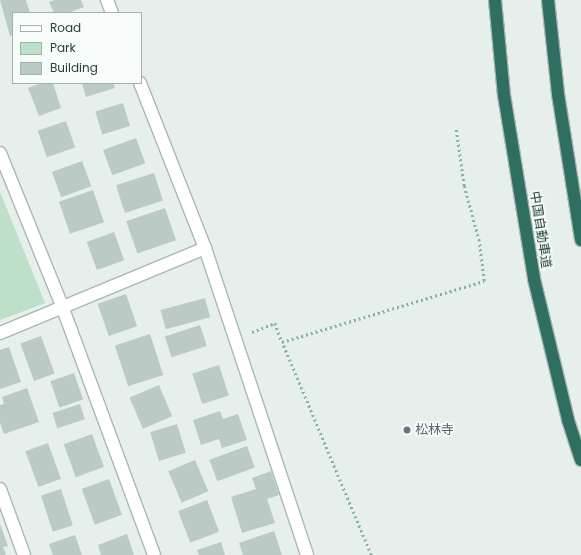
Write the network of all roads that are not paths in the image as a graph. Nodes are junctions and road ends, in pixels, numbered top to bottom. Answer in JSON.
{"nodes":[{"id":1,"x":107,"y":0,"type":"edge"},
{"id":2,"x":495,"y":0,"type":"edge"},
{"id":3,"x":548,"y":0,"type":"edge"},
{"id":4,"x":112,"y":12,"type":"edge"},
{"id":5,"x":140,"y":84,"type":"edge"},
{"id":6,"x":0,"y":153,"type":"edge"},
{"id":7,"x":581,"y":240,"type":"edge"},
{"id":8,"x":205,"y":248,"type":"junction"},
{"id":9,"x":62,"y":306,"type":"junction"},
{"id":10,"x":0,"y":333,"type":"edge"},
{"id":11,"x":581,"y":460,"type":"edge"},
{"id":12,"x":0,"y":489,"type":"edge"},
{"id":13,"x":24,"y":555,"type":"edge"},
{"id":14,"x":154,"y":555,"type":"edge"},
{"id":15,"x":307,"y":555,"type":"edge"}],
"edges":[{"from":1,"to":4,"type":"street"},
{"from":2,"to":11,"type":"highway","name":"中国自動車道"},
{"from":3,"to":7,"type":"highway"},
{"from":5,"to":8,"type":"street"},
{"from":6,"to":9,"type":"street"},
{"from":8,"to":9,"type":"street"},
{"from":8,"to":15,"type":"street"},
{"from":9,"to":10,"type":"street"},
{"from":9,"to":14,"type":"street"},
{"from":12,"to":13,"type":"street"}]}
